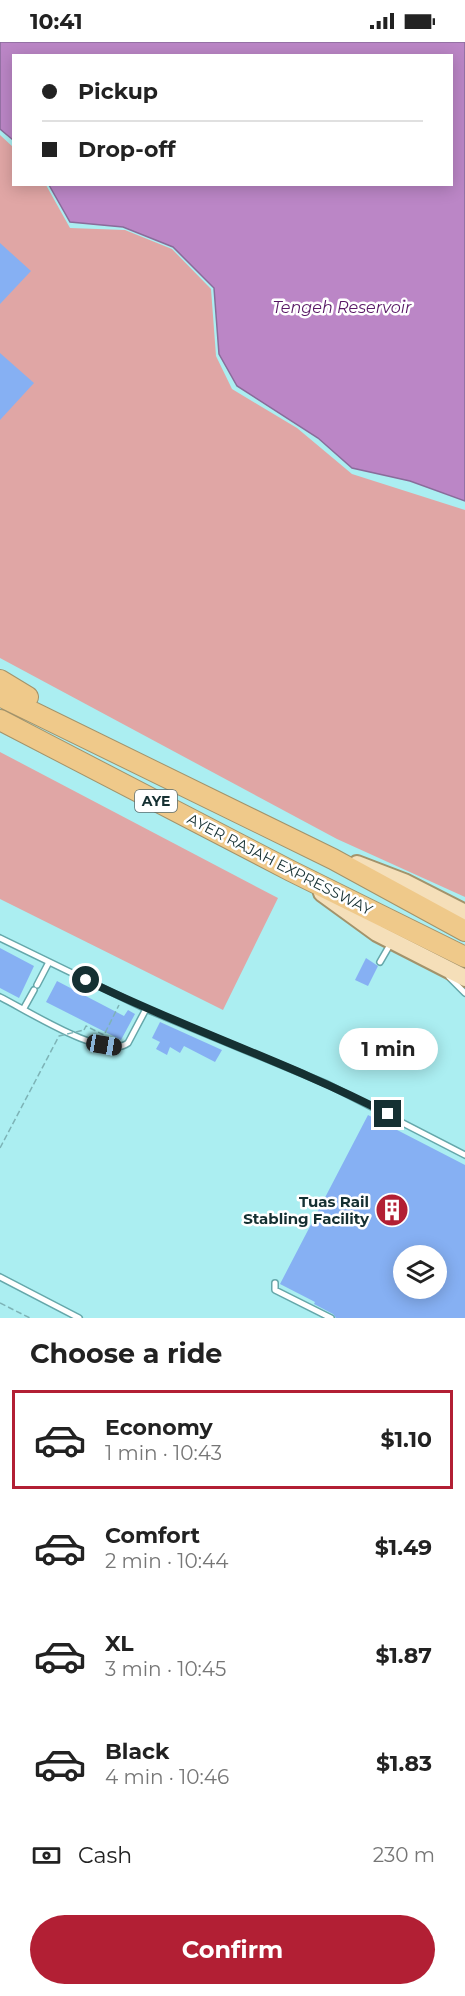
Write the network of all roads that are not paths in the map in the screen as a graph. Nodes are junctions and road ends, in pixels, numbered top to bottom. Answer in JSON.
{"nodes":[{"id":1,"x":0,"y":680,"type":"edge"},
{"id":2,"x":0,"y":696,"type":"edge"},
{"id":3,"x":0,"y":720,"type":"edge"},
{"id":4,"x":0,"y":729,"type":"edge"},
{"id":5,"x":21,"y":731,"type":"junction"},
{"id":6,"x":157,"y":774,"type":"junction"},
{"id":7,"x":333,"y":859,"type":"junction"},
{"id":8,"x":291,"y":871,"type":"junction"},
{"id":9,"x":465,"y":913,"type":"edge"},
{"id":10,"x":465,"y":932,"type":"edge"},
{"id":11,"x":0,"y":938,"type":"edge"},
{"id":12,"x":392,"y":941,"type":"junction"},
{"id":13,"x":465,"y":957,"type":"edge"},
{"id":14,"x":49,"y":962,"type":"junction"},
{"id":15,"x":380,"y":962,"type":"dead end"},
{"id":16,"x":436,"y":963,"type":"junction"},
{"id":17,"x":465,"y":978,"type":"edge"},
{"id":18,"x":465,"y":993,"type":"edge"},
{"id":19,"x":0,"y":997,"type":"edge"},
{"id":20,"x":24,"y":1008,"type":"junction"},
{"id":21,"x":146,"y":1009,"type":"junction"},
{"id":22,"x":465,"y":1155,"type":"edge"},
{"id":23,"x":0,"y":1277,"type":"edge"},
{"id":24,"x":275,"y":1283,"type":"dead end"},
{"id":25,"x":79,"y":1318,"type":"edge"},
{"id":26,"x":331,"y":1318,"type":"edge"}],
"edges":[{"from":1,"to":6,"type":"highway"},
{"from":2,"to":6,"type":"highway","name":"AYER RAJAH EXPRESSWAY","number":"AYE"},
{"from":3,"to":5,"type":"highway","name":"AYER RAJAH EXPRESSWAY","number":"AYE"},
{"from":4,"to":5,"type":"highway"},
{"from":5,"to":8,"type":"highway","name":"AYER RAJAH EXPRESSWAY","number":"AYE"},
{"from":6,"to":7,"type":"highway","name":"AYER RAJAH EXPRESSWAY","number":"AYE"},
{"from":7,"to":9,"type":"main road"},
{"from":7,"to":10,"type":"highway","name":"AYER RAJAH EXPRESSWAY","number":"AYE"},
{"from":8,"to":12,"type":"main road"},
{"from":8,"to":13,"type":"highway","name":"AYER RAJAH EXPRESSWAY","number":"AYE"},
{"from":11,"to":14,"type":"lane"},
{"from":12,"to":15,"type":"lane"},
{"from":12,"to":16,"type":"main road"},
{"from":14,"to":20,"type":"lane"},
{"from":14,"to":21,"type":"lane"},
{"from":16,"to":17,"type":"main road"},
{"from":16,"to":18,"type":"lane"},
{"from":19,"to":20,"type":"lane"},
{"from":20,"to":21,"type":"lane"},
{"from":21,"to":22,"type":"lane"},
{"from":23,"to":25,"type":"lane"},
{"from":24,"to":26,"type":"lane"}]}
